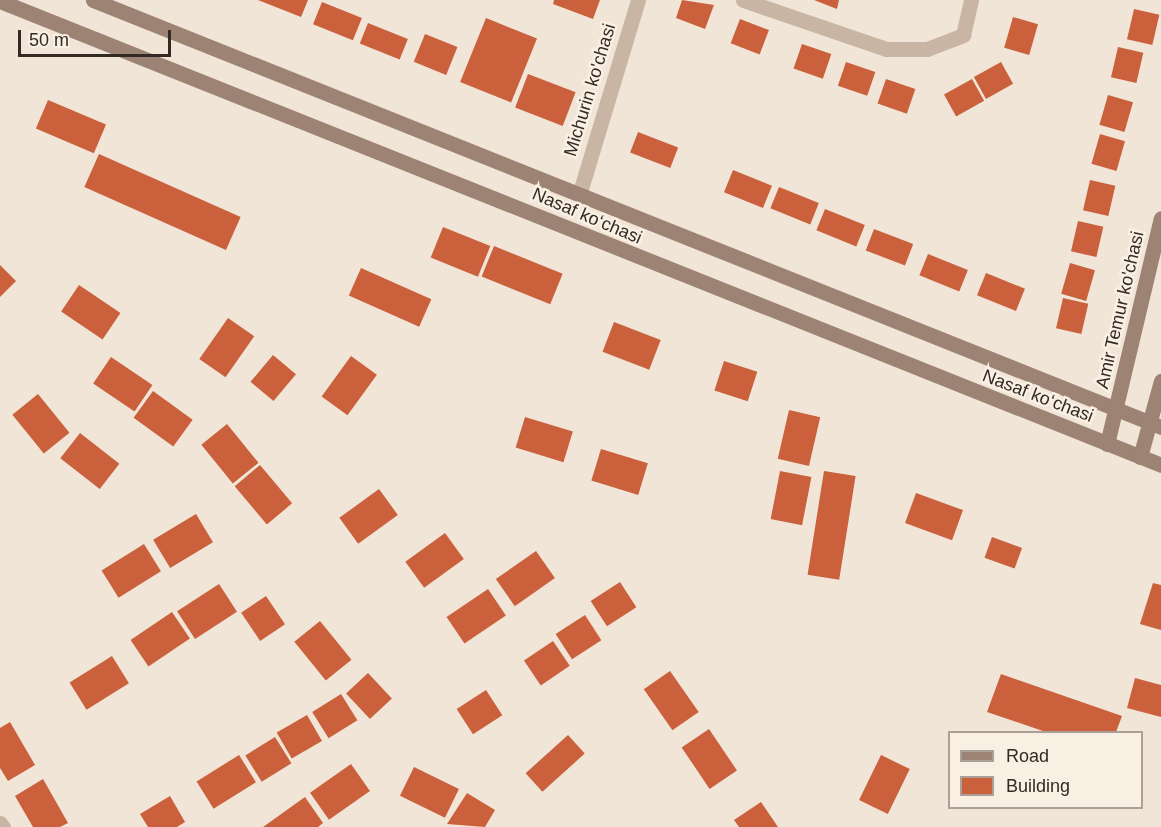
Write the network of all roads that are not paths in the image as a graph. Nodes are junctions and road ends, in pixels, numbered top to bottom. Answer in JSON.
{"nodes":[{"id":1,"x":93,"y":0,"type":"edge"},
{"id":2,"x":638,"y":0,"type":"edge"},
{"id":3,"x":743,"y":0,"type":"edge"},
{"id":4,"x":971,"y":0,"type":"edge"},
{"id":5,"x":0,"y":1,"type":"edge"},
{"id":6,"x":580,"y":192,"type":"junction"},
{"id":7,"x":1161,"y":218,"type":"edge"},
{"id":8,"x":1161,"y":381,"type":"edge"},
{"id":9,"x":1118,"y":410,"type":"junction"},
{"id":10,"x":1156,"y":425,"type":"edge"},
{"id":11,"x":1107,"y":444,"type":"junction"},
{"id":12,"x":1140,"y":457,"type":"junction"},
{"id":13,"x":1161,"y":465,"type":"edge"},
{"id":14,"x":0,"y":823,"type":"edge"},
{"id":15,"x":3,"y":827,"type":"edge"}],
"edges":[{"from":1,"to":6,"type":"main road","name":"Nasaf ko‘chasi"},
{"from":2,"to":6,"type":"street","name":"Michurin ko'chasi"},
{"from":3,"to":4,"type":"street"},
{"from":5,"to":11,"type":"main road","name":"Nasaf ko‘chasi"},
{"from":6,"to":9,"type":"main road","name":"Nasaf ko‘chasi"},
{"from":7,"to":9,"type":"main road","name":"Amir Temur ko'chasi"},
{"from":8,"to":10,"type":"main road"},
{"from":9,"to":10,"type":"main road","name":"Nasaf ko‘chasi"},
{"from":9,"to":11,"type":"main road","name":"Amir Temur ko'chasi"},
{"from":10,"to":12,"type":"main road"},
{"from":11,"to":12,"type":"main road","name":"Nasaf ko‘chasi"},
{"from":12,"to":13,"type":"main road","name":"Nasaf ko‘chasi"},
{"from":14,"to":15,"type":"street"}]}
